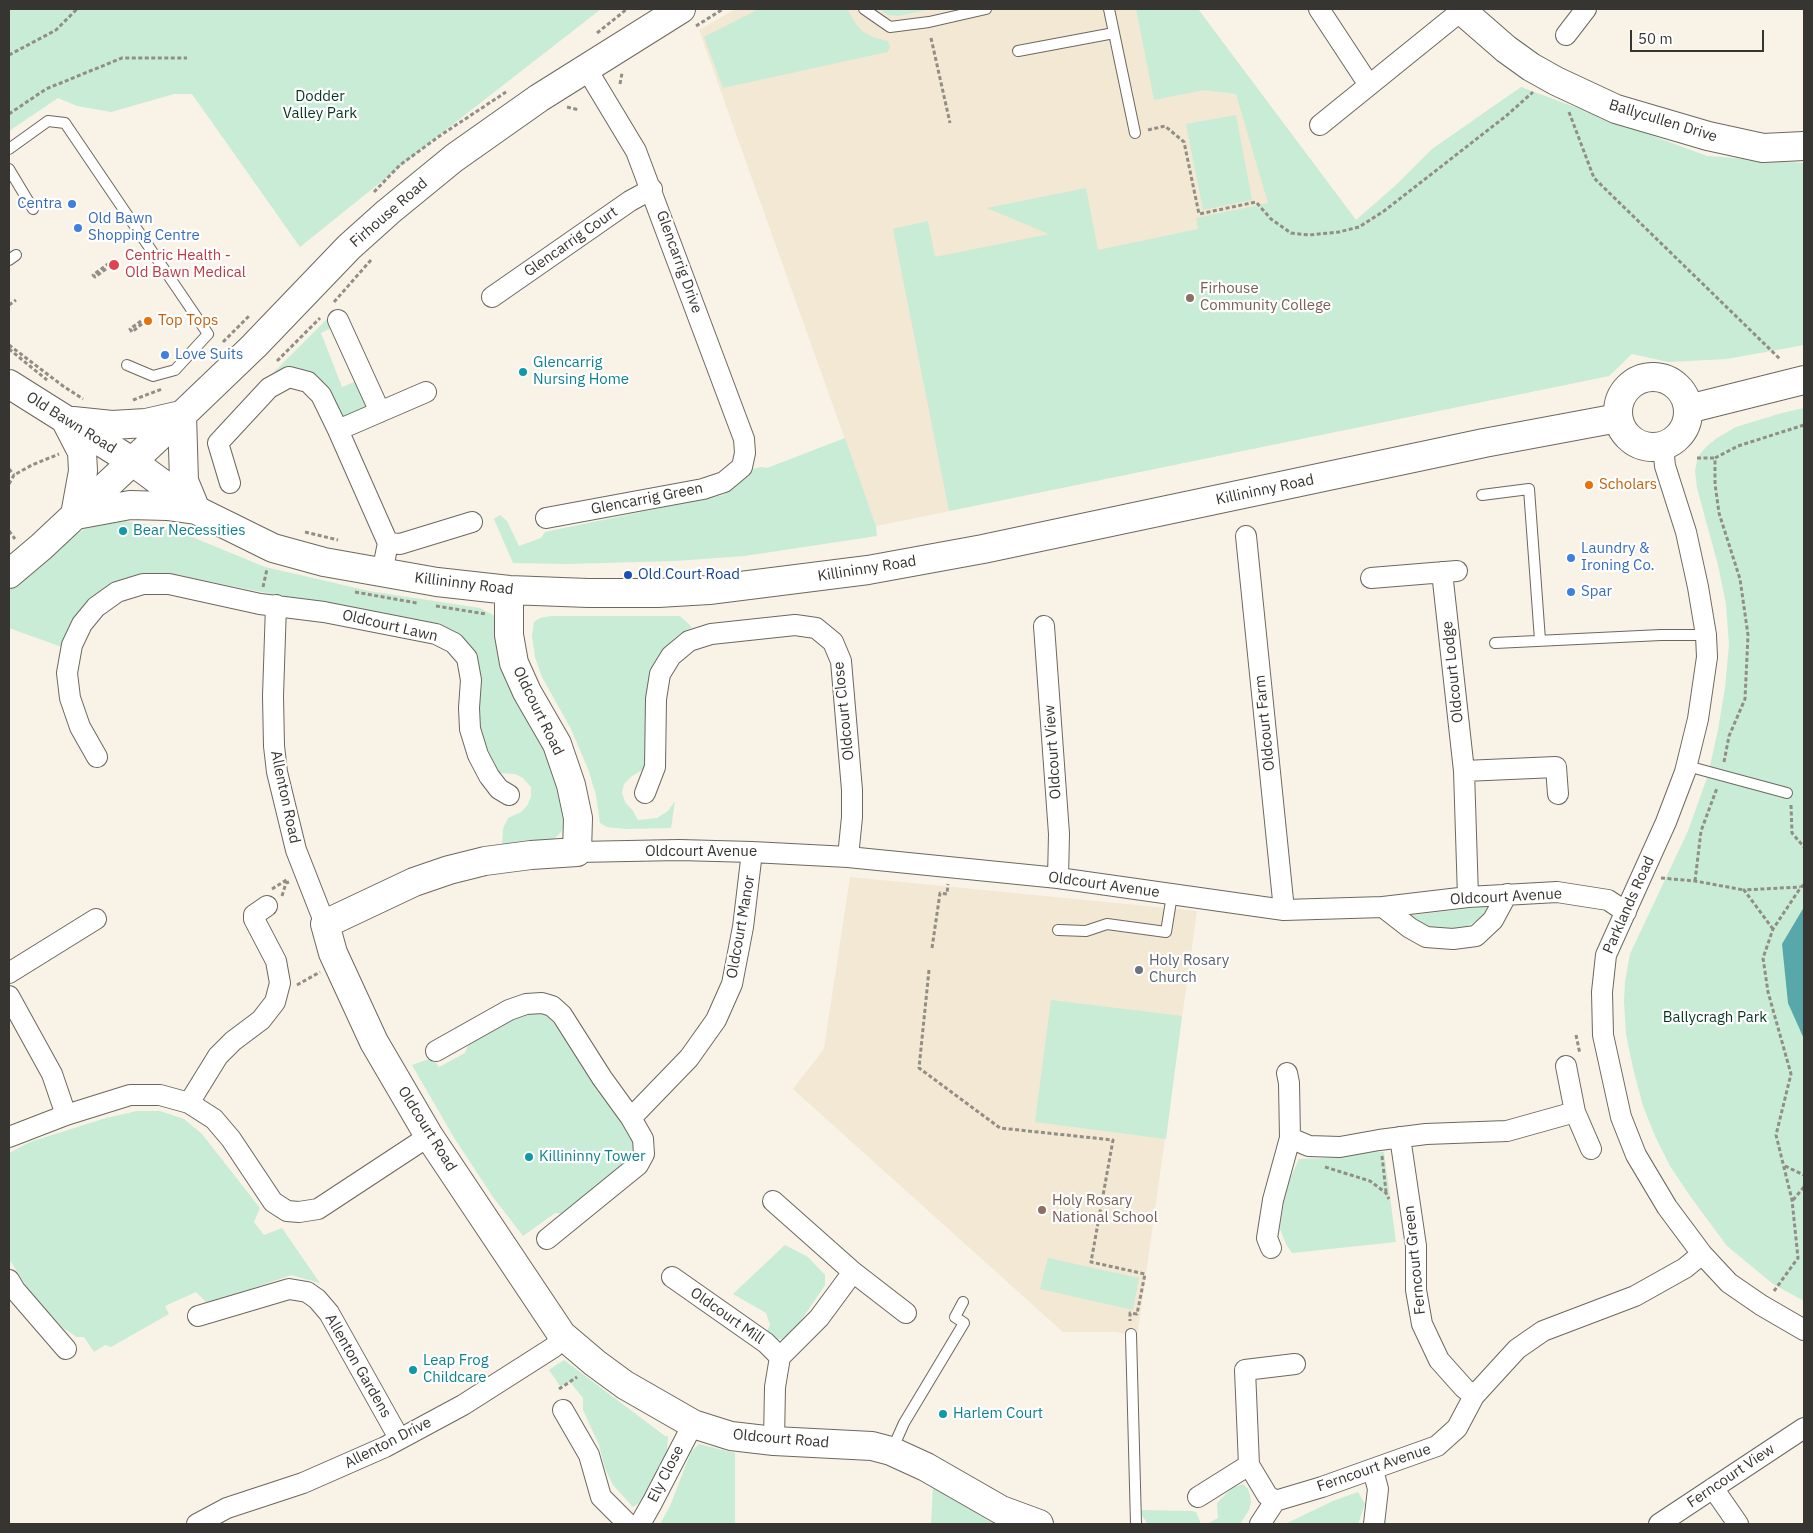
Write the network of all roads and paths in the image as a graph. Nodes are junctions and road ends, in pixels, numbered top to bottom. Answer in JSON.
{"nodes":[{"id":1,"x":77,"y":9,"type":"edge"},
{"id":2,"x":681,"y":9,"type":"edge"},
{"id":3,"x":864,"y":9,"type":"edge"},
{"id":4,"x":986,"y":9,"type":"edge"},
{"id":5,"x":1109,"y":9,"type":"edge"},
{"id":6,"x":1319,"y":9,"type":"edge"},
{"id":7,"x":1586,"y":9,"type":"edge"},
{"id":8,"x":1461,"y":10,"type":"edge"},
{"id":9,"x":1114,"y":33,"type":"junction"},
{"id":10,"x":1566,"y":35,"type":"dead end"},
{"id":11,"x":931,"y":38,"type":"dead end"},
{"id":12,"x":1018,"y":51,"type":"dead end"},
{"id":13,"x":9,"y":55,"type":"edge"},
{"id":14,"x":187,"y":58,"type":"dead end"},
{"id":15,"x":586,"y":68,"type":"junction"},
{"id":16,"x":1369,"y":85,"type":"junction"},
{"id":17,"x":1536,"y":90,"type":"dead end"},
{"id":18,"x":1576,"y":91,"type":"junction"},
{"id":19,"x":560,"y":109,"type":"dead end"},
{"id":20,"x":579,"y":110,"type":"dead end"},
{"id":21,"x":9,"y":114,"type":"edge"},
{"id":22,"x":950,"y":123,"type":"dead end"},
{"id":23,"x":1320,"y":125,"type":"dead end"},
{"id":24,"x":1135,"y":133,"type":"joint"},
{"id":25,"x":1804,"y":146,"type":"edge"},
{"id":26,"x":9,"y":149,"type":"edge"},
{"id":27,"x":9,"y":169,"type":"edge"},
{"id":28,"x":652,"y":189,"type":"junction"},
{"id":29,"x":33,"y":209,"type":"dead end"},
{"id":30,"x":374,"y":256,"type":"dead end"},
{"id":31,"x":108,"y":264,"type":"dead end"},
{"id":32,"x":106,"y":269,"type":"dead end"},
{"id":33,"x":492,"y":297,"type":"dead end"},
{"id":34,"x":16,"y":300,"type":"dead end"},
{"id":35,"x":9,"y":305,"type":"edge"},
{"id":36,"x":329,"y":315,"type":"junction"},
{"id":37,"x":148,"y":319,"type":"dead end"},
{"id":38,"x":141,"y":321,"type":"dead end"},
{"id":39,"x":9,"y":347,"type":"edge"},
{"id":40,"x":1781,"y":360,"type":"dead end"},
{"id":41,"x":275,"y":363,"type":"dead end"},
{"id":42,"x":127,"y":365,"type":"dead end"},
{"id":43,"x":1804,"y":380,"type":"edge"},
{"id":44,"x":9,"y":384,"type":"edge"},
{"id":45,"x":61,"y":391,"type":"dead end"},
{"id":46,"x":426,"y":392,"type":"dead end"},
{"id":47,"x":87,"y":401,"type":"dead end"},
{"id":48,"x":1688,"y":409,"type":"junction"},
{"id":49,"x":380,"y":412,"type":"junction"},
{"id":50,"x":182,"y":414,"type":"junction"},
{"id":51,"x":1618,"y":418,"type":"junction"},
{"id":52,"x":1804,"y":426,"type":"edge"},
{"id":53,"x":338,"y":430,"type":"junction"},
{"id":54,"x":63,"y":433,"type":"junction"},
{"id":55,"x":1663,"y":446,"type":"junction"},
{"id":56,"x":1696,"y":458,"type":"dead end"},
{"id":57,"x":1715,"y":458,"type":"junction"},
{"id":58,"x":132,"y":462,"type":"junction"},
{"id":59,"x":742,"y":466,"type":"joint"},
{"id":60,"x":9,"y":469,"type":"edge"},
{"id":61,"x":14,"y":476,"type":"junction"},
{"id":62,"x":230,"y":483,"type":"dead end"},
{"id":63,"x":9,"y":484,"type":"edge"},
{"id":64,"x":1482,"y":495,"type":"dead end"},
{"id":65,"x":196,"y":510,"type":"junction"},
{"id":66,"x":75,"y":515,"type":"junction"},
{"id":67,"x":546,"y":518,"type":"dead end"},
{"id":68,"x":472,"y":522,"type":"dead end"},
{"id":69,"x":298,"y":530,"type":"dead end"},
{"id":70,"x":9,"y":531,"type":"edge"},
{"id":71,"x":1246,"y":536,"type":"dead end"},
{"id":72,"x":15,"y":538,"type":"dead end"},
{"id":73,"x":343,"y":541,"type":"dead end"},
{"id":74,"x":388,"y":543,"type":"junction"},
{"id":75,"x":268,"y":566,"type":"dead end"},
{"id":76,"x":9,"y":572,"type":"edge"},
{"id":77,"x":382,"y":573,"type":"junction"},
{"id":78,"x":1371,"y":578,"type":"dead end"},
{"id":79,"x":509,"y":590,"type":"junction"},
{"id":80,"x":354,"y":592,"type":"dead end"},
{"id":81,"x":269,"y":598,"type":"junction"},
{"id":82,"x":481,"y":614,"type":"dead end"},
{"id":83,"x":1044,"y":626,"type":"dead end"},
{"id":84,"x":1706,"y":635,"type":"junction"},
{"id":85,"x":1540,"y":640,"type":"junction"},
{"id":86,"x":1495,"y":643,"type":"dead end"},
{"id":87,"x":96,"y":757,"type":"dead end"},
{"id":88,"x":1687,"y":766,"type":"junction"},
{"id":89,"x":1464,"y":771,"type":"junction"},
{"id":90,"x":1721,"y":775,"type":"junction"},
{"id":91,"x":645,"y":793,"type":"dead end"},
{"id":92,"x":1787,"y":793,"type":"joint"},
{"id":93,"x":1558,"y":794,"type":"dead end"},
{"id":94,"x":509,"y":795,"type":"dead end"},
{"id":95,"x":1804,"y":847,"type":"edge"},
{"id":96,"x":577,"y":852,"type":"junction"},
{"id":97,"x":752,"y":852,"type":"junction"},
{"id":98,"x":848,"y":857,"type":"junction"},
{"id":99,"x":1058,"y":878,"type":"junction"},
{"id":100,"x":1661,"y":878,"type":"dead end"},
{"id":101,"x":1695,"y":882,"type":"junction"},
{"id":102,"x":948,"y":884,"type":"dead end"},
{"id":103,"x":1802,"y":886,"type":"edge"},
{"id":104,"x":1744,"y":890,"type":"junction"},
{"id":105,"x":1507,"y":894,"type":"junction"},
{"id":106,"x":1172,"y":895,"type":"junction"},
{"id":107,"x":1468,"y":897,"type":"junction"},
{"id":108,"x":267,"y":906,"type":"dead end"},
{"id":109,"x":1383,"y":907,"type":"junction"},
{"id":110,"x":1284,"y":910,"type":"junction"},
{"id":111,"x":1626,"y":912,"type":"junction"},
{"id":112,"x":96,"y":919,"type":"dead end"},
{"id":113,"x":325,"y":924,"type":"junction"},
{"id":114,"x":1773,"y":929,"type":"junction"},
{"id":115,"x":1058,"y":930,"type":"dead end"},
{"id":116,"x":932,"y":948,"type":"dead end"},
{"id":117,"x":929,"y":970,"type":"dead end"},
{"id":118,"x":321,"y":971,"type":"dead end"},
{"id":119,"x":9,"y":973,"type":"edge"},
{"id":120,"x":290,"y":990,"type":"dead end"},
{"id":121,"x":9,"y":996,"type":"edge"},
{"id":122,"x":436,"y":1051,"type":"dead end"},
{"id":123,"x":1566,"y":1066,"type":"dead end"},
{"id":124,"x":1287,"y":1073,"type":"dead end"},
{"id":125,"x":190,"y":1103,"type":"junction"},
{"id":126,"x":1575,"y":1112,"type":"junction"},
{"id":127,"x":66,"y":1115,"type":"junction"},
{"id":128,"x":630,"y":1118,"type":"junction"},
{"id":129,"x":9,"y":1136,"type":"edge"},
{"id":130,"x":429,"y":1136,"type":"junction"},
{"id":131,"x":1290,"y":1138,"type":"junction"},
{"id":132,"x":1400,"y":1138,"type":"junction"},
{"id":133,"x":1591,"y":1149,"type":"dead end"},
{"id":134,"x":1381,"y":1155,"type":"dead end"},
{"id":135,"x":1324,"y":1166,"type":"dead end"},
{"id":136,"x":1784,"y":1166,"type":"junction"},
{"id":137,"x":1804,"y":1175,"type":"edge"},
{"id":138,"x":1804,"y":1188,"type":"edge"},
{"id":139,"x":1386,"y":1193,"type":"junction"},
{"id":140,"x":1792,"y":1200,"type":"junction"},
{"id":141,"x":772,"y":1201,"type":"dead end"},
{"id":142,"x":1392,"y":1204,"type":"dead end"},
{"id":143,"x":547,"y":1239,"type":"dead end"},
{"id":144,"x":1271,"y":1248,"type":"dead end"},
{"id":145,"x":1702,"y":1254,"type":"junction"},
{"id":146,"x":853,"y":1272,"type":"junction"},
{"id":147,"x":672,"y":1277,"type":"dead end"},
{"id":148,"x":9,"y":1280,"type":"edge"},
{"id":149,"x":1774,"y":1291,"type":"dead end"},
{"id":150,"x":963,"y":1302,"type":"dead end"},
{"id":151,"x":906,"y":1312,"type":"dead end"},
{"id":152,"x":198,"y":1316,"type":"dead end"},
{"id":153,"x":1804,"y":1330,"type":"edge"},
{"id":154,"x":1131,"y":1334,"type":"joint"},
{"id":155,"x":562,"y":1335,"type":"junction"},
{"id":156,"x":66,"y":1349,"type":"dead end"},
{"id":157,"x":780,"y":1357,"type":"junction"},
{"id":158,"x":1294,"y":1364,"type":"dead end"},
{"id":159,"x":578,"y":1376,"type":"dead end"},
{"id":160,"x":559,"y":1389,"type":"dead end"},
{"id":161,"x":1474,"y":1396,"type":"junction"},
{"id":162,"x":563,"y":1410,"type":"dead end"},
{"id":163,"x":693,"y":1424,"type":"junction"},
{"id":164,"x":1804,"y":1428,"type":"edge"},
{"id":165,"x":399,"y":1438,"type":"junction"},
{"id":166,"x":774,"y":1441,"type":"junction"},
{"id":167,"x":891,"y":1451,"type":"junction"},
{"id":168,"x":1249,"y":1465,"type":"junction"},
{"id":169,"x":1373,"y":1470,"type":"junction"},
{"id":170,"x":1713,"y":1488,"type":"junction"},
{"id":171,"x":1198,"y":1497,"type":"dead end"},
{"id":172,"x":1275,"y":1501,"type":"junction"},
{"id":173,"x":197,"y":1524,"type":"edge"},
{"id":174,"x":628,"y":1524,"type":"edge"},
{"id":175,"x":640,"y":1524,"type":"edge"},
{"id":176,"x":1039,"y":1524,"type":"edge"},
{"id":177,"x":1136,"y":1524,"type":"edge"},
{"id":178,"x":1260,"y":1524,"type":"edge"},
{"id":179,"x":1374,"y":1524,"type":"edge"},
{"id":180,"x":1659,"y":1524,"type":"edge"},
{"id":181,"x":1738,"y":1524,"type":"edge"}],
"edges":[{"from":1,"to":13,"type":"path"},
{"from":2,"to":15,"type":"main road","name":"Firhouse Road"},
{"from":3,"to":4,"type":"lane"},
{"from":5,"to":9,"type":"lane"},
{"from":6,"to":16,"type":"street"},
{"from":7,"to":10,"type":"street"},
{"from":8,"to":16,"type":"street"},
{"from":8,"to":18,"type":"main road","name":"Ballycullen Drive"},
{"from":9,"to":12,"type":"lane"},
{"from":9,"to":24,"type":"lane"},
{"from":11,"to":22,"type":"path"},
{"from":14,"to":21,"type":"path"},
{"from":15,"to":28,"type":"street","name":"Glencarrig Drive"},
{"from":15,"to":50,"type":"main road","name":"Firhouse Road"},
{"from":16,"to":23,"type":"street"},
{"from":17,"to":24,"type":"path"},
{"from":18,"to":25,"type":"main road","name":"Ballycullen Drive"},
{"from":18,"to":40,"type":"path"},
{"from":19,"to":20,"type":"path"},
{"from":26,"to":42,"type":"lane"},
{"from":27,"to":29,"type":"lane"},
{"from":28,"to":33,"type":"street","name":"Glencarrig Court"},
{"from":28,"to":59,"type":"street","name":"Glencarrig Drive"},
{"from":30,"to":36,"type":"path"},
{"from":31,"to":32,"type":"path","bridge":true},
{"from":34,"to":35,"type":"path"},
{"from":36,"to":41,"type":"path"},
{"from":36,"to":49,"type":"street"},
{"from":37,"to":38,"type":"path","bridge":true},
{"from":39,"to":45,"type":"path"},
{"from":39,"to":47,"type":"path"},
{"from":43,"to":48,"type":"main road"},
{"from":44,"to":54,"type":"main road","name":"Old Bawn Road"},
{"from":46,"to":49,"type":"street"},
{"from":48,"to":51,"type":"main road"},
{"from":48,"to":55,"type":"main road"},
{"from":49,"to":53,"type":"street"},
{"from":50,"to":54,"type":"main road"},
{"from":50,"to":58,"type":"main road","name":"Firhouse Road"},
{"from":50,"to":65,"type":"main road"},
{"from":51,"to":55,"type":"main road"},
{"from":51,"to":79,"type":"main road","name":"Killininny Road"},
{"from":52,"to":57,"type":"path"},
{"from":53,"to":62,"type":"street"},
{"from":53,"to":74,"type":"street"},
{"from":54,"to":58,"type":"main road","name":"Old Bawn Road"},
{"from":54,"to":61,"type":"path"},
{"from":54,"to":66,"type":"main road"},
{"from":55,"to":84,"type":"street","name":"Parklands Road"},
{"from":56,"to":57,"type":"path"},
{"from":57,"to":90,"type":"path"},
{"from":58,"to":65,"type":"main road","name":"Killininny Road"},
{"from":58,"to":66,"type":"main road","name":"Firhouse Road"},
{"from":59,"to":67,"type":"street","name":"Glencarrig Green"},
{"from":60,"to":61,"type":"path"},
{"from":61,"to":63,"type":"path"},
{"from":64,"to":85,"type":"lane"},
{"from":65,"to":66,"type":"main road"},
{"from":65,"to":77,"type":"main road","name":"Killininny Road"},
{"from":66,"to":76,"type":"main road","name":"Firhouse Road"},
{"from":68,"to":74,"type":"street"},
{"from":69,"to":73,"type":"path"},
{"from":70,"to":72,"type":"path"},
{"from":71,"to":110,"type":"street","name":"Oldcourt Farm"},
{"from":74,"to":77,"type":"street"},
{"from":75,"to":81,"type":"path"},
{"from":77,"to":79,"type":"main road","name":"Killininny Road"},
{"from":78,"to":89,"type":"street","name":"Oldcourt Lodge"},
{"from":79,"to":96,"type":"main road","name":"Oldcourt Road"},
{"from":80,"to":82,"type":"path"},
{"from":81,"to":87,"type":"street","name":"Oldcourt Lawn"},
{"from":81,"to":94,"type":"street","name":"Oldcourt Lawn"},
{"from":81,"to":113,"type":"street","name":"Allenton Road"},
{"from":83,"to":99,"type":"street","name":"Oldcourt View"},
{"from":84,"to":85,"type":"lane"},
{"from":84,"to":88,"type":"street","name":"Parklands Road"},
{"from":85,"to":86,"type":"lane"},
{"from":88,"to":90,"type":"lane"},
{"from":88,"to":111,"type":"street","name":"Parklands Road"},
{"from":89,"to":93,"type":"street"},
{"from":89,"to":107,"type":"street","name":"Oldcourt Lodge"},
{"from":90,"to":92,"type":"lane"},
{"from":90,"to":101,"type":"path"},
{"from":91,"to":98,"type":"street","name":"Oldcourt Close"},
{"from":92,"to":95,"type":"path"},
{"from":96,"to":97,"type":"street","name":"Oldcourt Avenue"},
{"from":96,"to":113,"type":"main road"},
{"from":97,"to":98,"type":"street","name":"Oldcourt Avenue"},
{"from":97,"to":128,"type":"street","name":"Oldcourt Manor"},
{"from":98,"to":99,"type":"street","name":"Oldcourt Avenue"},
{"from":99,"to":106,"type":"street","name":"Oldcourt Avenue"},
{"from":100,"to":101,"type":"path"},
{"from":101,"to":104,"type":"path"},
{"from":102,"to":116,"type":"path"},
{"from":103,"to":104,"type":"path"},
{"from":103,"to":114,"type":"path"},
{"from":104,"to":114,"type":"path"},
{"from":105,"to":107,"type":"street","name":"Oldcourt Avenue"},
{"from":105,"to":109,"type":"street"},
{"from":105,"to":111,"type":"street","name":"Oldcourt Avenue"},
{"from":106,"to":110,"type":"street","name":"Oldcourt Avenue"},
{"from":106,"to":115,"type":"lane"},
{"from":107,"to":109,"type":"street","name":"Oldcourt Avenue"},
{"from":108,"to":125,"type":"street"},
{"from":109,"to":110,"type":"street","name":"Oldcourt Avenue"},
{"from":111,"to":145,"type":"street","name":"Parklands Road"},
{"from":112,"to":119,"type":"street"},
{"from":113,"to":130,"type":"main road","name":"Oldcourt Road"},
{"from":114,"to":136,"type":"path"},
{"from":117,"to":154,"type":"path"},
{"from":118,"to":120,"type":"path"},
{"from":121,"to":127,"type":"street"},
{"from":122,"to":128,"type":"street"},
{"from":123,"to":126,"type":"street"},
{"from":124,"to":131,"type":"street"},
{"from":125,"to":127,"type":"street"},
{"from":125,"to":130,"type":"street"},
{"from":126,"to":132,"type":"street"},
{"from":126,"to":133,"type":"street"},
{"from":127,"to":129,"type":"street"},
{"from":128,"to":143,"type":"street"},
{"from":130,"to":155,"type":"main road","name":"Oldcourt Road"},
{"from":131,"to":132,"type":"street"},
{"from":131,"to":144,"type":"street"},
{"from":132,"to":161,"type":"street","name":"Ferncourt Green"},
{"from":134,"to":139,"type":"path"},
{"from":135,"to":139,"type":"path"},
{"from":136,"to":137,"type":"path"},
{"from":136,"to":140,"type":"path"},
{"from":138,"to":140,"type":"path"},
{"from":139,"to":142,"type":"path"},
{"from":140,"to":149,"type":"path"},
{"from":141,"to":146,"type":"street"},
{"from":145,"to":153,"type":"street","name":"Parklands Road"},
{"from":145,"to":161,"type":"street","name":"Ferncourt Avenue"},
{"from":146,"to":151,"type":"street"},
{"from":146,"to":157,"type":"street"},
{"from":147,"to":157,"type":"street","name":"Oldcourt Mill"},
{"from":148,"to":156,"type":"street"},
{"from":150,"to":167,"type":"lane"},
{"from":152,"to":165,"type":"street","name":"Allenton Gardens"},
{"from":154,"to":177,"type":"lane"},
{"from":155,"to":163,"type":"main road","name":"Oldcourt Road"},
{"from":155,"to":165,"type":"street","name":"Allenton Drive"},
{"from":157,"to":166,"type":"street"},
{"from":158,"to":168,"type":"street"},
{"from":159,"to":160,"type":"path"},
{"from":161,"to":169,"type":"street","name":"Ferncourt Avenue"},
{"from":162,"to":174,"type":"street"},
{"from":163,"to":166,"type":"main road","name":"Oldcourt Road"},
{"from":163,"to":175,"type":"street","name":"Ely Close"},
{"from":164,"to":170,"type":"street","name":"Ferncourt View"},
{"from":165,"to":173,"type":"street","name":"Allenton Drive"},
{"from":166,"to":167,"type":"main road","name":"Oldcourt Road"},
{"from":167,"to":176,"type":"main road","name":"Oldcourt Road"},
{"from":168,"to":171,"type":"street"},
{"from":168,"to":172,"type":"street"},
{"from":169,"to":172,"type":"street","name":"Ferncourt Avenue"},
{"from":169,"to":179,"type":"street"},
{"from":170,"to":180,"type":"street","name":"Ferncourt View"},
{"from":170,"to":181,"type":"street"},
{"from":172,"to":178,"type":"street"}]}
